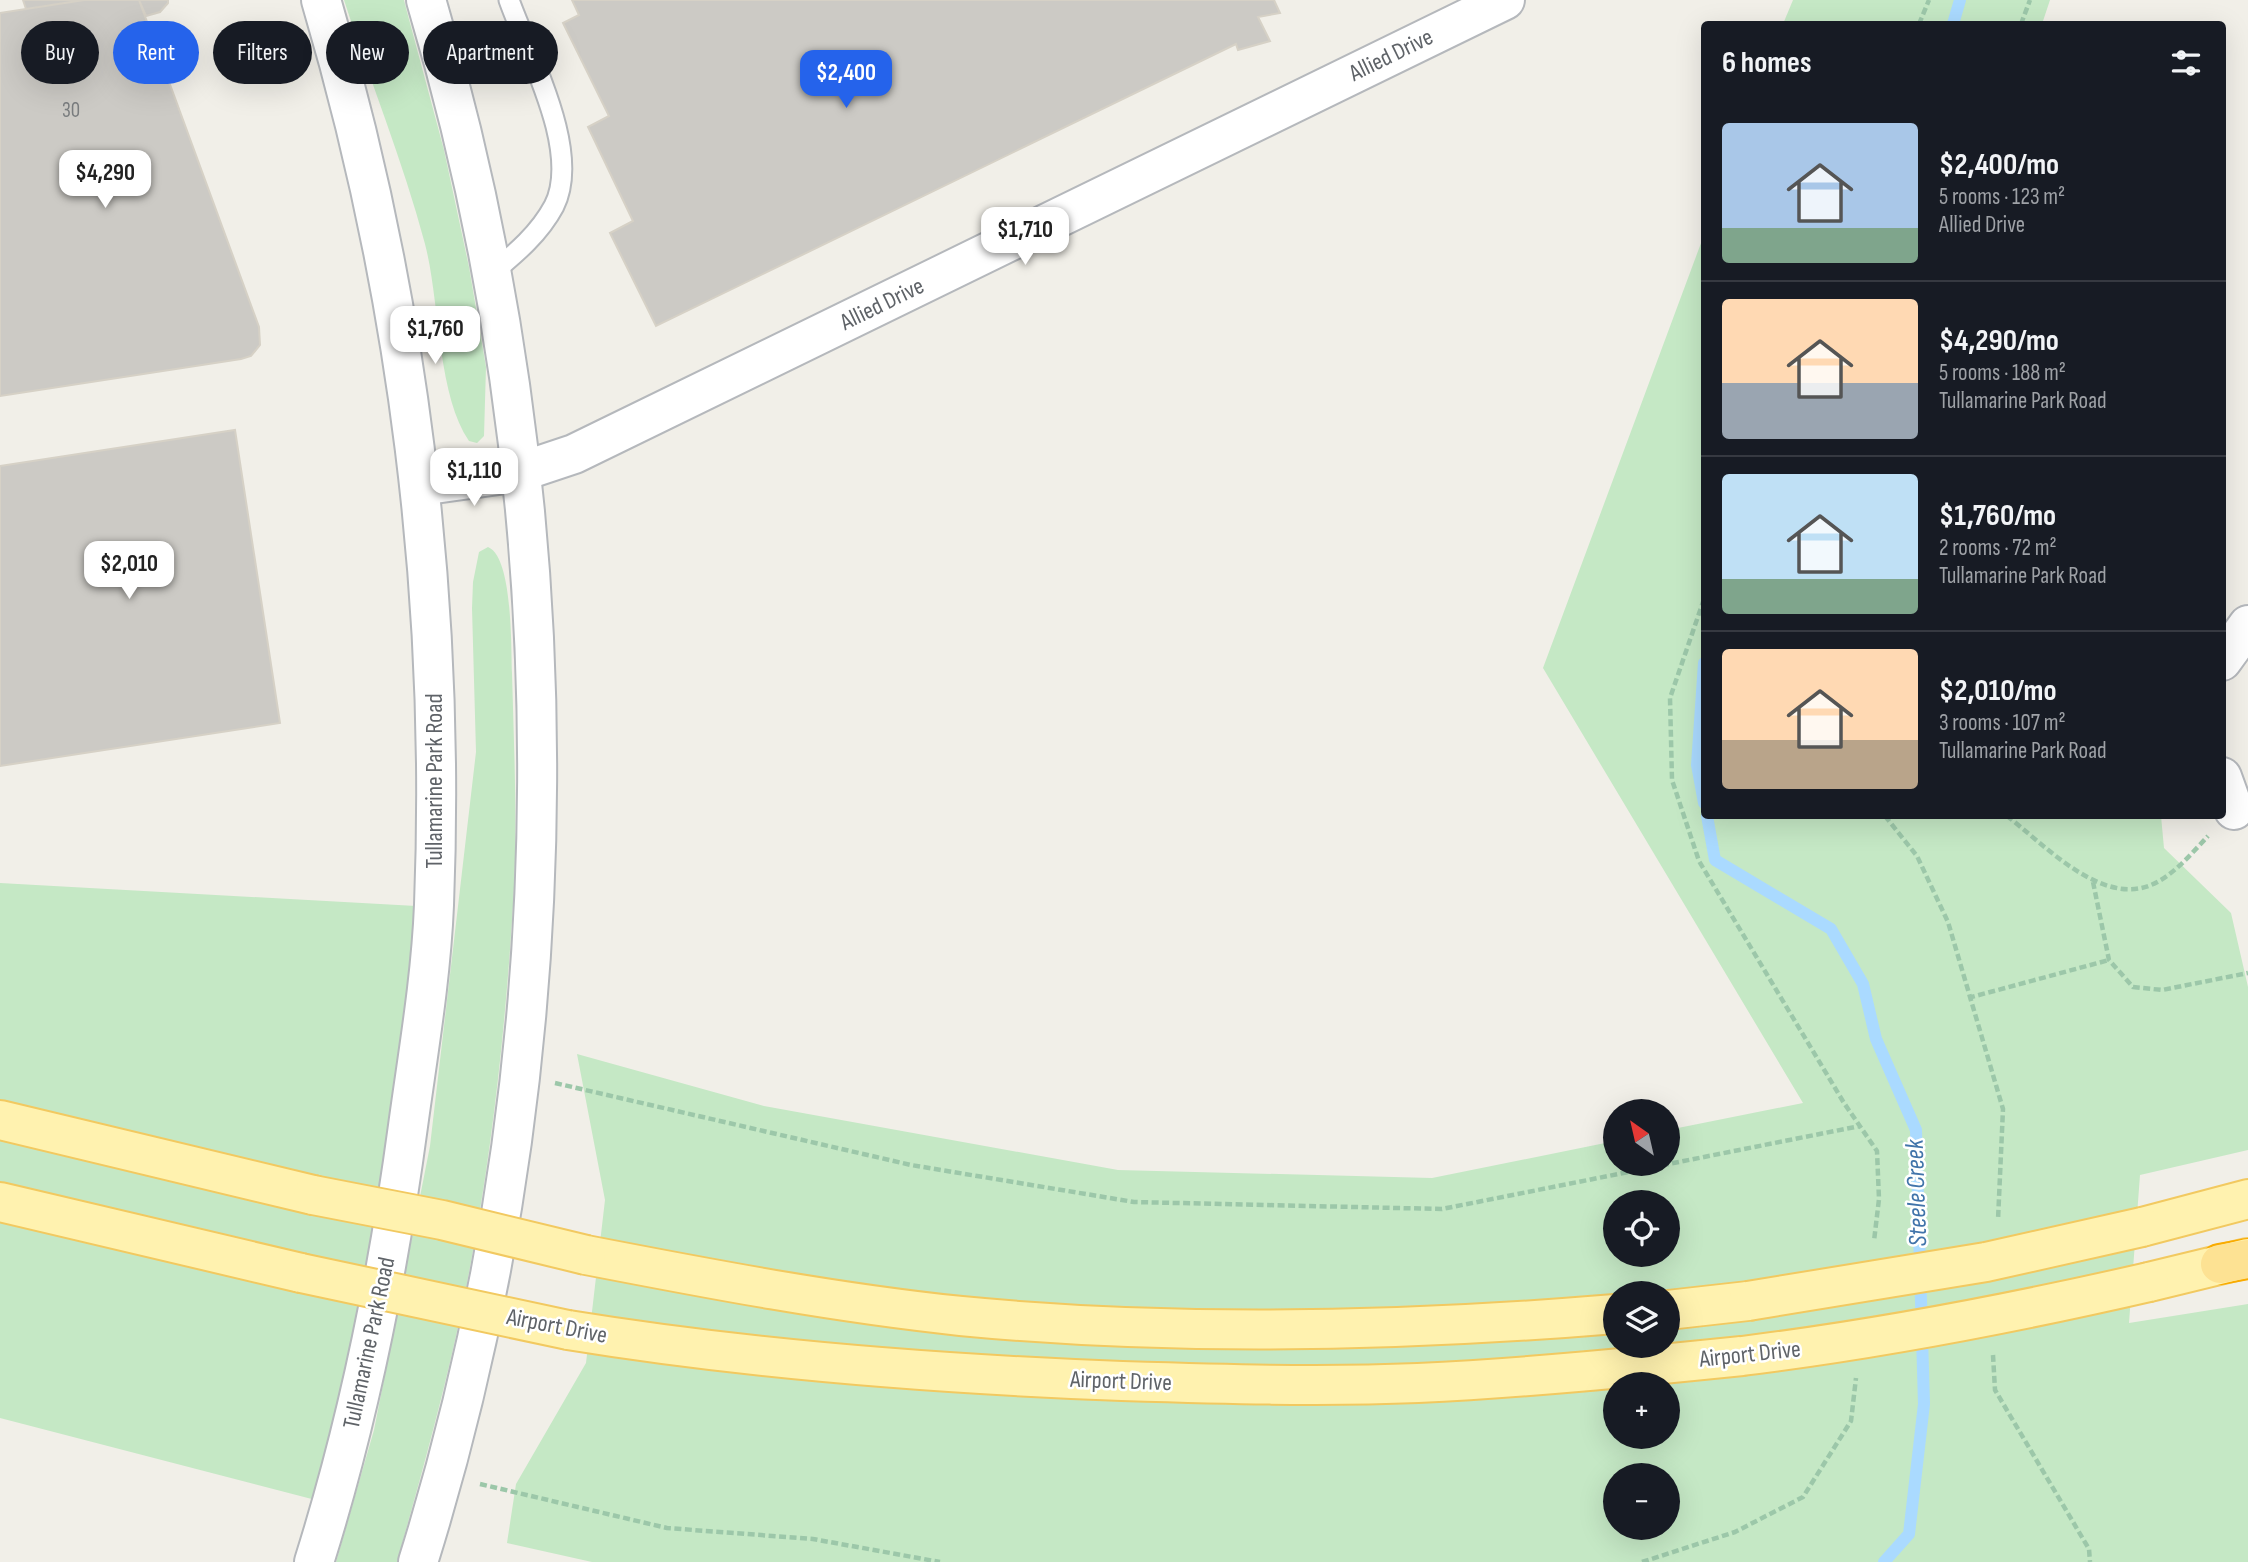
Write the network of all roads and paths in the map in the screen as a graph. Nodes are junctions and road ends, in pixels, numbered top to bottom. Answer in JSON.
{"nodes":[{"id":1,"x":321,"y":0,"type":"edge"},
{"id":2,"x":426,"y":0,"type":"edge"},
{"id":3,"x":509,"y":0,"type":"edge"},
{"id":4,"x":1505,"y":0,"type":"edge"},
{"id":5,"x":1929,"y":0,"type":"edge"},
{"id":6,"x":2030,"y":0,"type":"edge"},
{"id":7,"x":1920,"y":21,"type":"edge"},
{"id":8,"x":2022,"y":21,"type":"edge"},
{"id":9,"x":492,"y":273,"type":"junction"},
{"id":10,"x":520,"y":472,"type":"junction"},
{"id":11,"x":420,"y":486,"type":"junction"},
{"id":12,"x":1701,"y":608,"type":"edge"},
{"id":13,"x":2248,"y":625,"type":"edge"},
{"id":14,"x":2226,"y":655,"type":"edge"},
{"id":15,"x":1887,"y":819,"type":"edge"},
{"id":16,"x":2011,"y":819,"type":"edge"},
{"id":17,"x":2211,"y":819,"type":"edge"},
{"id":18,"x":2092,"y":882,"type":"junction"},
{"id":19,"x":2109,"y":960,"type":"junction"},
{"id":20,"x":2248,"y":973,"type":"edge"},
{"id":21,"x":1968,"y":998,"type":"junction"},
{"id":22,"x":520,"y":1077,"type":"junction"},
{"id":23,"x":0,"y":1120,"type":"edge"},
{"id":24,"x":1860,"y":1126,"type":"junction"},
{"id":25,"x":2248,"y":1199,"type":"edge"},
{"id":26,"x":0,"y":1202,"type":"edge"},
{"id":27,"x":1998,"y":1230,"type":"dead end"},
{"id":28,"x":1872,"y":1251,"type":"dead end"},
{"id":29,"x":2239,"y":1260,"type":"edge"},
{"id":30,"x":1680,"y":1309,"type":"edge"},
{"id":31,"x":1603,"y":1315,"type":"edge"},
{"id":32,"x":1993,"y":1352,"type":"dead end"},
{"id":33,"x":1857,"y":1369,"type":"dead end"},
{"id":34,"x":445,"y":1475,"type":"junction"},
{"id":35,"x":314,"y":1562,"type":"edge"},
{"id":36,"x":418,"y":1562,"type":"edge"},
{"id":37,"x":940,"y":1562,"type":"edge"},
{"id":38,"x":1642,"y":1562,"type":"edge"},
{"id":39,"x":2090,"y":1562,"type":"edge"}],
"edges":[{"from":1,"to":11,"type":"street","name":"Tullamarine Park Road"},
{"from":2,"to":9,"type":"street"},
{"from":3,"to":9,"type":"lane"},
{"from":4,"to":10,"type":"street","name":"Allied Drive"},
{"from":5,"to":7,"type":"path"},
{"from":6,"to":8,"type":"path"},
{"from":9,"to":10,"type":"street"},
{"from":10,"to":11,"type":"street","name":"Allied Drive"},
{"from":10,"to":22,"type":"street"},
{"from":11,"to":35,"type":"street","name":"Tullamarine Park Road"},
{"from":12,"to":24,"type":"path"},
{"from":13,"to":14,"type":"street"},
{"from":15,"to":21,"type":"path"},
{"from":16,"to":18,"type":"path"},
{"from":17,"to":18,"type":"path"},
{"from":18,"to":19,"type":"path"},
{"from":19,"to":20,"type":"path"},
{"from":19,"to":21,"type":"path"},
{"from":21,"to":27,"type":"path"},
{"from":22,"to":24,"type":"path"},
{"from":22,"to":34,"type":"street"},
{"from":23,"to":31,"type":"main road","bridge":true},
{"from":24,"to":28,"type":"path"},
{"from":25,"to":30,"type":"main road","bridge":true},
{"from":26,"to":29,"type":"main road","name":"Airport Drive","bridge":true},
{"from":32,"to":39,"type":"path"},
{"from":33,"to":38,"type":"path"},
{"from":34,"to":36,"type":"street"},
{"from":34,"to":37,"type":"path"}]}
